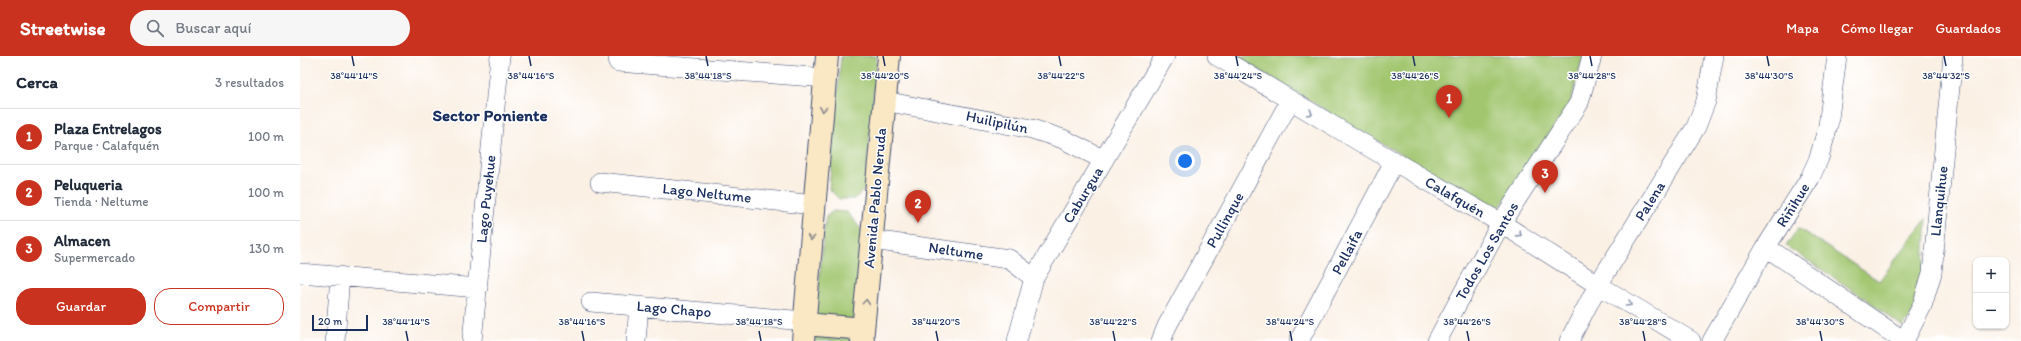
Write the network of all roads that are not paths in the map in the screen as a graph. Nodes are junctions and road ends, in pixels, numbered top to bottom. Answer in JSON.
{"nodes":[{"id":1,"x":500,"y":56,"type":"edge"},
{"id":2,"x":827,"y":56,"type":"edge"},
{"id":3,"x":889,"y":56,"type":"edge"},
{"id":4,"x":1165,"y":56,"type":"edge"},
{"id":5,"x":1217,"y":56,"type":"edge"},
{"id":6,"x":1592,"y":56,"type":"edge"},
{"id":7,"x":1714,"y":56,"type":"edge"},
{"id":8,"x":1837,"y":56,"type":"edge"},
{"id":9,"x":1953,"y":56,"type":"edge"},
{"id":10,"x":618,"y":62,"type":"dead end"},
{"id":11,"x":826,"y":78,"type":"junction"},
{"id":12,"x":884,"y":101,"type":"junction"},
{"id":13,"x":1290,"y":101,"type":"junction"},
{"id":14,"x":1104,"y":160,"type":"junction"},
{"id":15,"x":1394,"y":162,"type":"junction"},
{"id":16,"x":600,"y":182,"type":"dead end"},
{"id":17,"x":814,"y":205,"type":"junction"},
{"id":18,"x":1501,"y":223,"type":"junction"},
{"id":19,"x":872,"y":240,"type":"junction"},
{"id":20,"x":1766,"y":247,"type":"junction"},
{"id":21,"x":300,"y":273,"type":"edge"},
{"id":22,"x":340,"y":276,"type":"junction"},
{"id":23,"x":1034,"y":278,"type":"junction"},
{"id":24,"x":1598,"y":285,"type":"junction"},
{"id":25,"x":478,"y":288,"type":"junction"},
{"id":26,"x":591,"y":302,"type":"dead end"},
{"id":27,"x":639,"y":306,"type":"junction"},
{"id":28,"x":804,"y":329,"type":"edge"},
{"id":29,"x":862,"y":340,"type":"edge"},
{"id":30,"x":335,"y":341,"type":"edge"},
{"id":31,"x":472,"y":341,"type":"edge"},
{"id":32,"x":636,"y":341,"type":"edge"},
{"id":33,"x":1016,"y":341,"type":"edge"},
{"id":34,"x":1160,"y":341,"type":"edge"},
{"id":35,"x":1299,"y":341,"type":"edge"},
{"id":36,"x":1437,"y":341,"type":"edge"},
{"id":37,"x":1569,"y":341,"type":"edge"},
{"id":38,"x":1691,"y":341,"type":"edge"},
{"id":39,"x":1712,"y":341,"type":"edge"},
{"id":40,"x":1904,"y":341,"type":"edge"}],
"edges":[{"from":1,"to":25,"type":"street","name":"Lago Puyehue"},
{"from":2,"to":11,"type":"main road"},
{"from":3,"to":12,"type":"main road","name":"Avenida Pablo Neruda"},
{"from":4,"to":14,"type":"street","name":"Caburgua"},
{"from":5,"to":13,"type":"street","name":"Calafquén"},
{"from":6,"to":18,"type":"street","name":"Todos Los Santos"},
{"from":7,"to":24,"type":"street","name":"Palena"},
{"from":8,"to":20,"type":"street","name":"Riñihue"},
{"from":9,"to":40,"type":"street","name":"Llanquihue"},
{"from":10,"to":11,"type":"street"},
{"from":11,"to":17,"type":"main road","one_way":true},
{"from":12,"to":14,"type":"street","name":"Huilipilún"},
{"from":12,"to":19,"type":"main road","name":"Avenida Pablo Neruda"},
{"from":13,"to":15,"type":"street","name":"Calafquén","one_way":true},
{"from":13,"to":34,"type":"street","name":"Pullinque"},
{"from":14,"to":23,"type":"street","name":"Caburgua"},
{"from":15,"to":18,"type":"street","name":"Calafquén"},
{"from":15,"to":35,"type":"street","name":"Pellaifa"},
{"from":16,"to":17,"type":"street","name":"Lago Neltume"},
{"from":17,"to":28,"type":"main road","one_way":true},
{"from":18,"to":24,"type":"street","name":"Calafquén","one_way":true},
{"from":18,"to":36,"type":"street","name":"Todos Los Santos"},
{"from":19,"to":23,"type":"street","name":"Neltume"},
{"from":29,"to":19,"type":"main road","name":"Avenida Pablo Neruda","one_way":true},
{"from":20,"to":39,"type":"street","name":"Riñihue"},
{"from":20,"to":40,"type":"street"},
{"from":21,"to":22,"type":"street"},
{"from":22,"to":25,"type":"street"},
{"from":22,"to":30,"type":"street"},
{"from":23,"to":33,"type":"street","name":"Caburgua"},
{"from":24,"to":37,"type":"street","name":"Palena"},
{"from":24,"to":38,"type":"street","name":"Calafquén","one_way":true},
{"from":25,"to":31,"type":"street","name":"Lago Puyehue"},
{"from":26,"to":27,"type":"street","name":"Lago Chapo"},
{"from":27,"to":28,"type":"street","name":"Lago Chapo"},
{"from":27,"to":32,"type":"street"},
{"from":28,"to":29,"type":"main road"}]}
